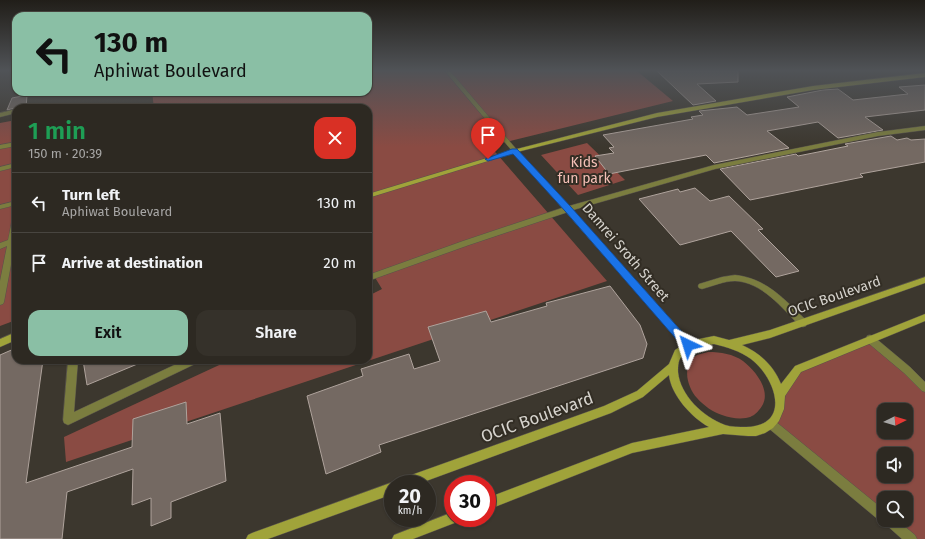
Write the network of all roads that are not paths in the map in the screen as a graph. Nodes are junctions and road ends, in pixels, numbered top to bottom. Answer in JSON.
{"nodes":[{"id":1,"x":468,"y":96,"type":"edge"},
{"id":2,"x":766,"y":96,"type":"edge"},
{"id":3,"x":12,"y":112,"type":"edge"},
{"id":4,"x":0,"y":115,"type":"edge"},
{"id":5,"x":925,"y":128,"type":"edge"},
{"id":6,"x":12,"y":145,"type":"edge"},
{"id":7,"x":0,"y":147,"type":"edge"},
{"id":8,"x":515,"y":151,"type":"junction"},
{"id":9,"x":12,"y":166,"type":"edge"},
{"id":10,"x":0,"y":168,"type":"edge"},
{"id":11,"x":372,"y":195,"type":"edge"},
{"id":12,"x":12,"y":204,"type":"edge"},
{"id":13,"x":0,"y":207,"type":"edge"},
{"id":14,"x":568,"y":209,"type":"junction"},
{"id":15,"x":12,"y":237,"type":"edge"},
{"id":16,"x":11,"y":242,"type":"junction"},
{"id":17,"x":0,"y":246,"type":"edge"},
{"id":18,"x":372,"y":277,"type":"edge"},
{"id":19,"x":925,"y":280,"type":"edge"},
{"id":20,"x":702,"y":286,"type":"dead end"},
{"id":21,"x":0,"y":302,"type":"edge"},
{"id":22,"x":925,"y":317,"type":"edge"},
{"id":23,"x":803,"y":323,"type":"junction"},
{"id":24,"x":12,"y":338,"type":"edge"},
{"id":25,"x":870,"y":339,"type":"junction"},
{"id":26,"x":0,"y":343,"type":"edge"},
{"id":27,"x":730,"y":344,"type":"junction"},
{"id":28,"x":688,"y":345,"type":"junction"},
{"id":29,"x":73,"y":364,"type":"edge"},
{"id":30,"x":186,"y":364,"type":"edge"},
{"id":31,"x":673,"y":366,"type":"junction"},
{"id":32,"x":925,"y":388,"type":"edge"},
{"id":33,"x":780,"y":394,"type":"junction"},
{"id":34,"x":771,"y":424,"type":"junction"},
{"id":35,"x":723,"y":429,"type":"junction"},
{"id":36,"x":428,"y":475,"type":"edge"},
{"id":37,"x":384,"y":491,"type":"edge"},
{"id":38,"x":496,"y":501,"type":"edge"},
{"id":39,"x":877,"y":511,"type":"edge"},
{"id":40,"x":444,"y":521,"type":"edge"},
{"id":41,"x":896,"y":527,"type":"edge"},
{"id":42,"x":252,"y":539,"type":"edge"},
{"id":43,"x":398,"y":539,"type":"edge"},
{"id":44,"x":911,"y":539,"type":"edge"}],
"edges":[{"from":1,"to":8,"type":"street","name":"Damrei Sroth Street"},
{"from":2,"to":8,"type":"street"},
{"from":3,"to":4,"type":"street"},
{"from":5,"to":14,"type":"street"},
{"from":6,"to":7,"type":"street"},
{"from":8,"to":11,"type":"street"},
{"from":8,"to":14,"type":"street","name":"Damrei Sroth Street"},
{"from":9,"to":10,"type":"street"},
{"from":12,"to":13,"type":"street"},
{"from":14,"to":18,"type":"street"},
{"from":14,"to":28,"type":"street","name":"Damrei Sroth Street"},
{"from":15,"to":16,"type":"street"},
{"from":16,"to":17,"type":"street"},
{"from":16,"to":21,"type":"street"},
{"from":19,"to":23,"type":"street","name":"OCIC Boulevard"},
{"from":20,"to":23,"type":"street"},
{"from":22,"to":25,"type":"street"},
{"from":23,"to":27,"type":"street","name":"OCIC Boulevard"},
{"from":24,"to":26,"type":"street"},
{"from":25,"to":32,"type":"street"},
{"from":25,"to":33,"type":"street"},
{"from":27,"to":28,"type":"street"},
{"from":27,"to":33,"type":"street"},
{"from":28,"to":31,"type":"street"},
{"from":29,"to":30,"type":"street"},
{"from":31,"to":35,"type":"street"},
{"from":31,"to":36,"type":"street","name":"OCIC Boulevard"},
{"from":33,"to":34,"type":"street"},
{"from":34,"to":35,"type":"street"},
{"from":34,"to":39,"type":"street"},
{"from":35,"to":38,"type":"street"},
{"from":37,"to":42,"type":"street"},
{"from":40,"to":43,"type":"street"},
{"from":41,"to":44,"type":"street"}]}
